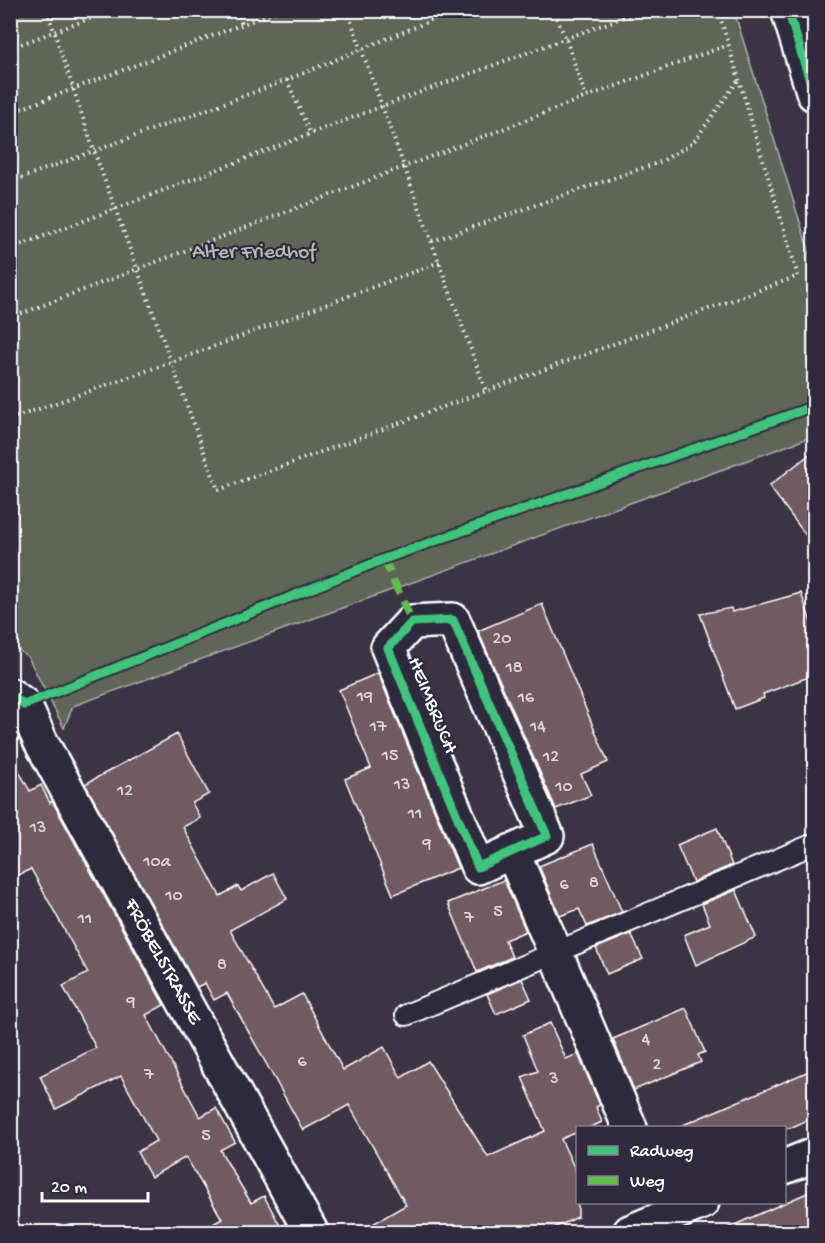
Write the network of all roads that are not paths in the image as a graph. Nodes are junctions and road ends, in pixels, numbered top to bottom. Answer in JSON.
{"nodes":[{"id":1,"x":788,"y":10,"type":"edge"},
{"id":2,"x":814,"y":94,"type":"edge"},
{"id":3,"x":10,"y":695,"type":"edge"},
{"id":4,"x":814,"y":844,"type":"edge"},
{"id":5,"x":512,"y":851,"type":"junction"},
{"id":6,"x":555,"y":952,"type":"junction"},
{"id":7,"x":406,"y":1015,"type":"dead end"},
{"id":8,"x":629,"y":1126,"type":"edge"},
{"id":9,"x":814,"y":1155,"type":"edge"},
{"id":10,"x":786,"y":1166,"type":"edge"},
{"id":11,"x":697,"y":1204,"type":"edge"},
{"id":12,"x":665,"y":1210,"type":"edge"},
{"id":13,"x":311,"y":1233,"type":"edge"},
{"id":14,"x":630,"y":1233,"type":"edge"}],
"edges":[{"from":1,"to":2,"type":"street"},
{"from":3,"to":13,"type":"street","name":"FRÖBELSTRASSE"},
{"from":4,"to":6,"type":"lane"},
{"from":5,"to":5,"type":"street","name":"HEIMBRUCH"},
{"from":5,"to":6,"type":"street"},
{"from":6,"to":7,"type":"lane"},
{"from":6,"to":8,"type":"street"},
{"from":9,"to":10,"type":"street"},
{"from":11,"to":12,"type":"street"},
{"from":12,"to":14,"type":"street"}]}
